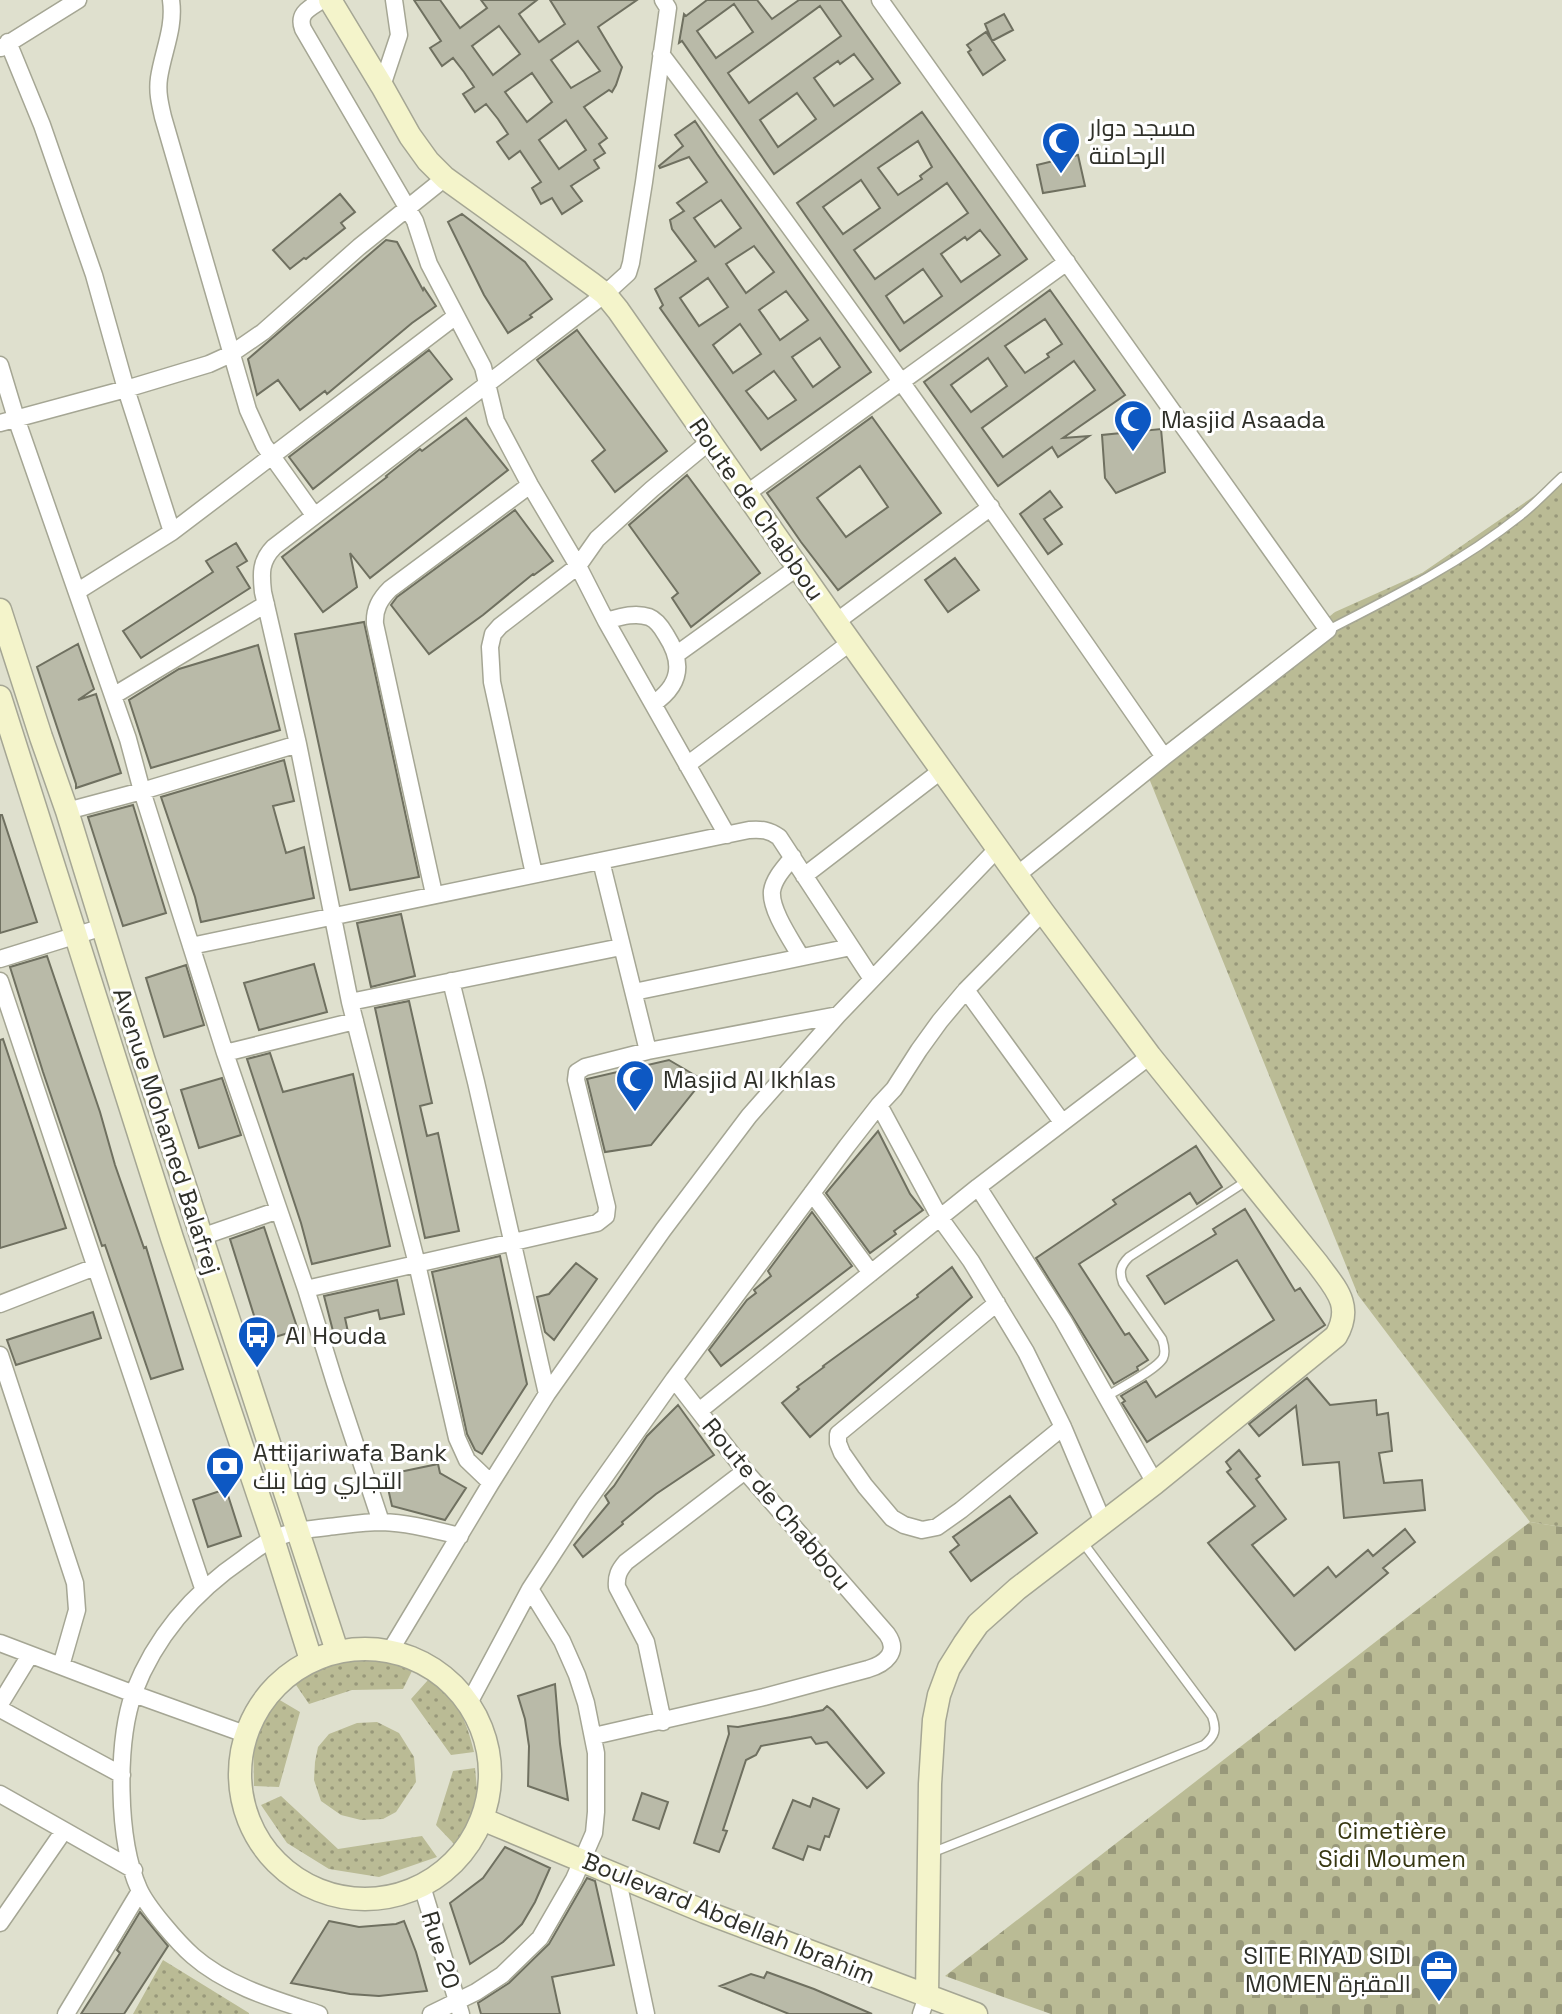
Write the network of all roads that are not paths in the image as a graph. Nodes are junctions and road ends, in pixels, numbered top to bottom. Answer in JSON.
{"nodes":[{"id":1,"x":78,"y":0,"type":"edge"},
{"id":2,"x":171,"y":0,"type":"edge"},
{"id":3,"x":322,"y":0,"type":"edge"},
{"id":4,"x":330,"y":0,"type":"edge"},
{"id":5,"x":394,"y":0,"type":"edge"},
{"id":6,"x":880,"y":0,"type":"edge"},
{"id":7,"x":670,"y":3,"type":"edge"},
{"id":8,"x":4,"y":45,"type":"edge"},
{"id":9,"x":661,"y":54,"type":"junction"},
{"id":10,"x":382,"y":86,"type":"junction"},
{"id":11,"x":445,"y":178,"type":"junction"},
{"id":12,"x":408,"y":209,"type":"junction"},
{"id":13,"x":1067,"y":262,"type":"junction"},
{"id":14,"x":605,"y":294,"type":"junction"},
{"id":15,"x":456,"y":316,"type":"junction"},
{"id":16,"x":231,"y":354,"type":"junction"},
{"id":17,"x":0,"y":365,"type":"edge"},
{"id":18,"x":901,"y":381,"type":"junction"},
{"id":19,"x":488,"y":383,"type":"junction"},
{"id":20,"x":126,"y":389,"type":"junction"},
{"id":21,"x":8,"y":421,"type":"edge"},
{"id":22,"x":709,"y":442,"type":"junction"},
{"id":23,"x":272,"y":457,"type":"junction"},
{"id":24,"x":1562,"y":477,"type":"edge"},
{"id":25,"x":530,"y":485,"type":"junction"},
{"id":26,"x":746,"y":494,"type":"junction"},
{"id":27,"x":991,"y":507,"type":"junction"},
{"id":28,"x":314,"y":515,"type":"junction"},
{"id":29,"x":172,"y":532,"type":"junction"},
{"id":30,"x":578,"y":566,"type":"junction"},
{"id":31,"x":798,"y":567,"type":"junction"},
{"id":32,"x":78,"y":591,"type":"junction"},
{"id":33,"x":266,"y":604,"type":"junction"},
{"id":34,"x":0,"y":610,"type":"edge"},
{"id":35,"x":606,"y":621,"type":"junction"},
{"id":36,"x":836,"y":622,"type":"junction"},
{"id":37,"x":1328,"y":630,"type":"junction"},
{"id":38,"x":851,"y":642,"type":"junction"},
{"id":39,"x":677,"y":654,"type":"junction"},
{"id":40,"x":113,"y":696,"type":"junction"},
{"id":41,"x":0,"y":697,"type":"edge"},
{"id":42,"x":653,"y":704,"type":"junction"},
{"id":43,"x":298,"y":744,"type":"junction"},
{"id":44,"x":1164,"y":757,"type":"junction"},
{"id":45,"x":687,"y":765,"type":"junction"},
{"id":46,"x":942,"y":770,"type":"junction"},
{"id":47,"x":142,"y":791,"type":"junction"},
{"id":48,"x":67,"y":811,"type":"junction"},
{"id":49,"x":727,"y":835,"type":"junction"},
{"id":50,"x":998,"y":848,"type":"junction"},
{"id":51,"x":793,"y":857,"type":"junction"},
{"id":52,"x":601,"y":861,"type":"junction"},
{"id":53,"x":534,"y":874,"type":"junction"},
{"id":54,"x":1017,"y":875,"type":"junction"},
{"id":55,"x":804,"y":876,"type":"junction"},
{"id":56,"x":434,"y":894,"type":"junction"},
{"id":57,"x":1043,"y":912,"type":"junction"},
{"id":58,"x":332,"y":917,"type":"junction"},
{"id":59,"x":103,"y":927,"type":"junction"},
{"id":60,"x":76,"y":935,"type":"junction"},
{"id":61,"x":191,"y":946,"type":"junction"},
{"id":62,"x":621,"y":947,"type":"junction"},
{"id":63,"x":851,"y":947,"type":"junction"},
{"id":64,"x":801,"y":957,"type":"junction"},
{"id":65,"x":0,"y":959,"type":"edge"},
{"id":66,"x":872,"y":979,"type":"junction"},
{"id":67,"x":0,"y":981,"type":"edge"},
{"id":68,"x":451,"y":981,"type":"junction"},
{"id":69,"x":966,"y":990,"type":"junction"},
{"id":70,"x":634,"y":992,"type":"junction"},
{"id":71,"x":350,"y":1002,"type":"junction"},
{"id":72,"x":838,"y":1015,"type":"junction"},
{"id":73,"x":355,"y":1021,"type":"junction"},
{"id":74,"x":648,"y":1051,"type":"junction"},
{"id":75,"x":225,"y":1053,"type":"junction"},
{"id":76,"x":1150,"y":1056,"type":"junction"},
{"id":77,"x":879,"y":1105,"type":"junction"},
{"id":78,"x":1062,"y":1122,"type":"junction"},
{"id":79,"x":1248,"y":1180,"type":"junction"},
{"id":80,"x":978,"y":1187,"type":"junction"},
{"id":81,"x":812,"y":1193,"type":"junction"},
{"id":82,"x":279,"y":1210,"type":"junction"},
{"id":83,"x":940,"y":1218,"type":"junction"},
{"id":84,"x":201,"y":1237,"type":"junction"},
{"id":85,"x":512,"y":1241,"type":"junction"},
{"id":86,"x":417,"y":1264,"type":"junction"},
{"id":87,"x":95,"y":1267,"type":"junction"},
{"id":88,"x":871,"y":1273,"type":"junction"},
{"id":89,"x":306,"y":1289,"type":"junction"},
{"id":90,"x":997,"y":1303,"type":"junction"},
{"id":91,"x":0,"y":1304,"type":"edge"},
{"id":92,"x":0,"y":1355,"type":"edge"},
{"id":93,"x":674,"y":1379,"type":"junction"},
{"id":94,"x":547,"y":1394,"type":"junction"},
{"id":95,"x":1107,"y":1396,"type":"junction"},
{"id":96,"x":699,"y":1411,"type":"junction"},
{"id":97,"x":1063,"y":1427,"type":"junction"},
{"id":98,"x":745,"y":1471,"type":"junction"},
{"id":99,"x":491,"y":1483,"type":"junction"},
{"id":100,"x":1155,"y":1483,"type":"junction"},
{"id":101,"x":381,"y":1522,"type":"junction"},
{"id":102,"x":1103,"y":1522,"type":"junction"},
{"id":103,"x":298,"y":1530,"type":"junction"},
{"id":104,"x":460,"y":1536,"type":"junction"},
{"id":105,"x":273,"y":1539,"type":"junction"},
{"id":106,"x":1081,"y":1540,"type":"junction"},
{"id":107,"x":203,"y":1588,"type":"junction"},
{"id":108,"x":530,"y":1589,"type":"junction"},
{"id":109,"x":0,"y":1643,"type":"edge"},
{"id":110,"x":337,"y":1651,"type":"junction"},
{"id":111,"x":390,"y":1651,"type":"junction"},
{"id":112,"x":30,"y":1655,"type":"junction"},
{"id":113,"x":311,"y":1660,"type":"junction"},
{"id":114,"x":61,"y":1666,"type":"junction"},
{"id":115,"x":134,"y":1694,"type":"junction"},
{"id":116,"x":469,"y":1703,"type":"junction"},
{"id":117,"x":0,"y":1707,"type":"edge"},
{"id":118,"x":663,"y":1722,"type":"junction"},
{"id":119,"x":245,"y":1734,"type":"junction"},
{"id":120,"x":594,"y":1736,"type":"junction"},
{"id":121,"x":122,"y":1775,"type":"junction"},
{"id":122,"x":0,"y":1794,"type":"edge"},
{"id":123,"x":482,"y":1819,"type":"junction"},
{"id":124,"x":63,"y":1832,"type":"junction"},
{"id":125,"x":929,"y":1855,"type":"junction"},
{"id":126,"x":582,"y":1860,"type":"junction"},
{"id":127,"x":134,"y":1870,"type":"junction"},
{"id":128,"x":617,"y":1876,"type":"junction"},
{"id":129,"x":422,"y":1886,"type":"junction"},
{"id":130,"x":140,"y":1891,"type":"junction"},
{"id":131,"x":0,"y":1923,"type":"edge"},
{"id":132,"x":924,"y":2005,"type":"edge"},
{"id":133,"x":459,"y":2008,"type":"edge"},
{"id":134,"x":66,"y":2014,"type":"edge"},
{"id":135,"x":319,"y":2014,"type":"edge"},
{"id":136,"x":431,"y":2014,"type":"edge"},
{"id":137,"x":646,"y":2014,"type":"edge"},
{"id":138,"x":976,"y":2014,"type":"edge"}],
"edges":[{"from":1,"to":8,"type":"street"},
{"from":2,"to":16,"type":"street"},
{"from":3,"to":12,"type":"street"},
{"from":4,"to":10,"type":"street","name":"Route de Chabbou"},
{"from":5,"to":10,"type":"street"},
{"from":6,"to":13,"type":"street"},
{"from":7,"to":9,"type":"street"},
{"from":8,"to":20,"type":"street"},
{"from":9,"to":14,"type":"street"},
{"from":9,"to":18,"type":"street"},
{"from":10,"to":11,"type":"street","name":"Route de Chabbou"},
{"from":11,"to":12,"type":"street"},
{"from":11,"to":14,"type":"street","name":"Route de Chabbou"},
{"from":12,"to":15,"type":"street"},
{"from":12,"to":16,"type":"street"},
{"from":13,"to":18,"type":"street"},
{"from":13,"to":37,"type":"street"},
{"from":14,"to":19,"type":"street"},
{"from":14,"to":22,"type":"street","name":"Route de Chabbou"},
{"from":15,"to":19,"type":"street"},
{"from":15,"to":23,"type":"street"},
{"from":16,"to":20,"type":"street"},
{"from":16,"to":23,"type":"street"},
{"from":17,"to":21,"type":"street"},
{"from":18,"to":26,"type":"street"},
{"from":18,"to":27,"type":"street"},
{"from":19,"to":25,"type":"street"},
{"from":19,"to":28,"type":"street"},
{"from":20,"to":21,"type":"street"},
{"from":20,"to":29,"type":"street"},
{"from":21,"to":32,"type":"street"},
{"from":22,"to":26,"type":"street","name":"Route de Chabbou"},
{"from":22,"to":30,"type":"street"},
{"from":23,"to":28,"type":"street"},
{"from":23,"to":29,"type":"street"},
{"from":24,"to":37,"type":"lane"},
{"from":25,"to":30,"type":"street"},
{"from":25,"to":56,"type":"street"},
{"from":26,"to":31,"type":"street","name":"Route de Chabbou"},
{"from":27,"to":36,"type":"street"},
{"from":27,"to":44,"type":"street"},
{"from":28,"to":33,"type":"street"},
{"from":29,"to":32,"type":"street"},
{"from":30,"to":35,"type":"street"},
{"from":30,"to":53,"type":"street"},
{"from":31,"to":36,"type":"street","name":"Route de Chabbou"},
{"from":31,"to":39,"type":"street"},
{"from":32,"to":40,"type":"street"},
{"from":33,"to":40,"type":"street"},
{"from":33,"to":43,"type":"street"},
{"from":34,"to":48,"type":"street","name":"Avenue Mohamed Balafrej"},
{"from":35,"to":39,"type":"street"},
{"from":35,"to":42,"type":"street"},
{"from":36,"to":38,"type":"street","name":"Route de Chabbou"},
{"from":37,"to":44,"type":"street"},
{"from":38,"to":45,"type":"street"},
{"from":38,"to":46,"type":"street","name":"Route de Chabbou"},
{"from":39,"to":42,"type":"street"},
{"from":40,"to":47,"type":"street"},
{"from":41,"to":60,"type":"street","name":"Avenue Mohamed Balafrej"},
{"from":42,"to":45,"type":"street"},
{"from":43,"to":47,"type":"street"},
{"from":43,"to":58,"type":"street"},
{"from":44,"to":54,"type":"street"},
{"from":45,"to":49,"type":"street"},
{"from":46,"to":50,"type":"street","name":"Route de Chabbou"},
{"from":46,"to":55,"type":"street"},
{"from":47,"to":48,"type":"street"},
{"from":47,"to":61,"type":"street"},
{"from":48,"to":59,"type":"street","name":"Avenue Mohamed Balafrej"},
{"from":49,"to":51,"type":"street"},
{"from":49,"to":52,"type":"street"},
{"from":50,"to":54,"type":"street","name":"Route de Chabbou"},
{"from":50,"to":66,"type":"street"},
{"from":51,"to":55,"type":"street"},
{"from":51,"to":64,"type":"street"},
{"from":52,"to":53,"type":"street"},
{"from":52,"to":62,"type":"street"},
{"from":53,"to":56,"type":"street"},
{"from":54,"to":57,"type":"street","name":"Route de Chabbou"},
{"from":55,"to":63,"type":"street"},
{"from":56,"to":58,"type":"street"},
{"from":57,"to":69,"type":"street"},
{"from":57,"to":76,"type":"street","name":"Route de Chabbou"},
{"from":58,"to":61,"type":"street"},
{"from":58,"to":71,"type":"street"},
{"from":59,"to":60,"type":"street"},
{"from":59,"to":84,"type":"street","name":"Avenue Mohamed Balafrej"},
{"from":60,"to":65,"type":"street"},
{"from":60,"to":105,"type":"street","name":"Avenue Mohamed Balafrej"},
{"from":61,"to":75,"type":"street"},
{"from":62,"to":68,"type":"street"},
{"from":62,"to":70,"type":"street"},
{"from":63,"to":64,"type":"street"},
{"from":63,"to":66,"type":"street"},
{"from":64,"to":70,"type":"street"},
{"from":66,"to":72,"type":"street"},
{"from":67,"to":87,"type":"street"},
{"from":68,"to":71,"type":"street"},
{"from":68,"to":85,"type":"street"},
{"from":69,"to":77,"type":"street"},
{"from":69,"to":78,"type":"street"},
{"from":70,"to":74,"type":"street"},
{"from":71,"to":73,"type":"street"},
{"from":72,"to":74,"type":"street"},
{"from":72,"to":94,"type":"street"},
{"from":73,"to":75,"type":"street"},
{"from":73,"to":86,"type":"street"},
{"from":74,"to":85,"type":"street"},
{"from":75,"to":82,"type":"street"},
{"from":76,"to":78,"type":"street","name":"Route de Chabbou"},
{"from":76,"to":79,"type":"street","name":"Route de Chabbou"},
{"from":77,"to":81,"type":"street"},
{"from":77,"to":83,"type":"street"},
{"from":78,"to":80,"type":"street","name":"Route de Chabbou"},
{"from":79,"to":95,"type":"lane"},
{"from":79,"to":100,"type":"street","name":"Route de Chabbou"},
{"from":80,"to":83,"type":"street","name":"Route de Chabbou"},
{"from":80,"to":95,"type":"street"},
{"from":81,"to":88,"type":"street"},
{"from":81,"to":93,"type":"street"},
{"from":82,"to":84,"type":"street"},
{"from":82,"to":89,"type":"street"},
{"from":83,"to":88,"type":"street","name":"Route de Chabbou"},
{"from":83,"to":90,"type":"street"},
{"from":84,"to":103,"type":"street","name":"Avenue Mohamed Balafrej"},
{"from":85,"to":86,"type":"street"},
{"from":85,"to":94,"type":"street"},
{"from":86,"to":89,"type":"street"},
{"from":86,"to":99,"type":"street"},
{"from":87,"to":91,"type":"street"},
{"from":87,"to":107,"type":"street"},
{"from":88,"to":96,"type":"street","name":"Route de Chabbou"},
{"from":89,"to":101,"type":"street"},
{"from":90,"to":97,"type":"street"},
{"from":90,"to":97,"type":"street"},
{"from":92,"to":114,"type":"street"},
{"from":93,"to":96,"type":"street"},
{"from":93,"to":108,"type":"street"},
{"from":94,"to":99,"type":"street"},
{"from":95,"to":100,"type":"street"},
{"from":96,"to":98,"type":"street","name":"Route de Chabbou"},
{"from":97,"to":102,"type":"street"},
{"from":98,"to":118,"type":"street"},
{"from":98,"to":118,"type":"street","name":"Route de Chabbou"},
{"from":99,"to":104,"type":"street"},
{"from":100,"to":102,"type":"street"},
{"from":101,"to":103,"type":"street"},
{"from":101,"to":104,"type":"street"},
{"from":102,"to":106,"type":"street"},
{"from":103,"to":105,"type":"street"},
{"from":103,"to":110,"type":"street","name":"Avenue Mohamed Balafrej"},
{"from":104,"to":111,"type":"street"},
{"from":105,"to":107,"type":"street"},
{"from":105,"to":113,"type":"street","name":"Avenue Mohamed Balafrej"},
{"from":106,"to":125,"type":"street"},
{"from":106,"to":125,"type":"lane"},
{"from":107,"to":115,"type":"street"},
{"from":108,"to":116,"type":"street"},
{"from":108,"to":120,"type":"street"},
{"from":109,"to":112,"type":"street"},
{"from":110,"to":111,"type":"street"},
{"from":110,"to":113,"type":"street"},
{"from":111,"to":116,"type":"street"},
{"from":112,"to":114,"type":"street"},
{"from":112,"to":117,"type":"street"},
{"from":113,"to":119,"type":"street"},
{"from":114,"to":115,"type":"street"},
{"from":115,"to":119,"type":"street"},
{"from":115,"to":121,"type":"street"},
{"from":116,"to":123,"type":"street"},
{"from":117,"to":121,"type":"street"},
{"from":118,"to":120,"type":"street","name":"Route de Chabbou"},
{"from":119,"to":129,"type":"street"},
{"from":120,"to":126,"type":"street"},
{"from":121,"to":127,"type":"street"},
{"from":122,"to":124,"type":"street"},
{"from":123,"to":126,"type":"street","name":"Boulevard Abdellah Ibrahim"},
{"from":123,"to":129,"type":"street"},
{"from":124,"to":127,"type":"street"},
{"from":124,"to":131,"type":"street"},
{"from":125,"to":132,"type":"street"},
{"from":126,"to":128,"type":"street","name":"Boulevard Abdellah Ibrahim"},
{"from":126,"to":133,"type":"street"},
{"from":127,"to":130,"type":"street"},
{"from":128,"to":132,"type":"street","name":"Boulevard Abdellah Ibrahim"},
{"from":128,"to":137,"type":"street"},
{"from":129,"to":133,"type":"street","name":"Rue 20"},
{"from":130,"to":134,"type":"street"},
{"from":130,"to":135,"type":"street"},
{"from":132,"to":138,"type":"street","name":"Boulevard Abdellah Ibrahim"},
{"from":133,"to":136,"type":"street"}]}
